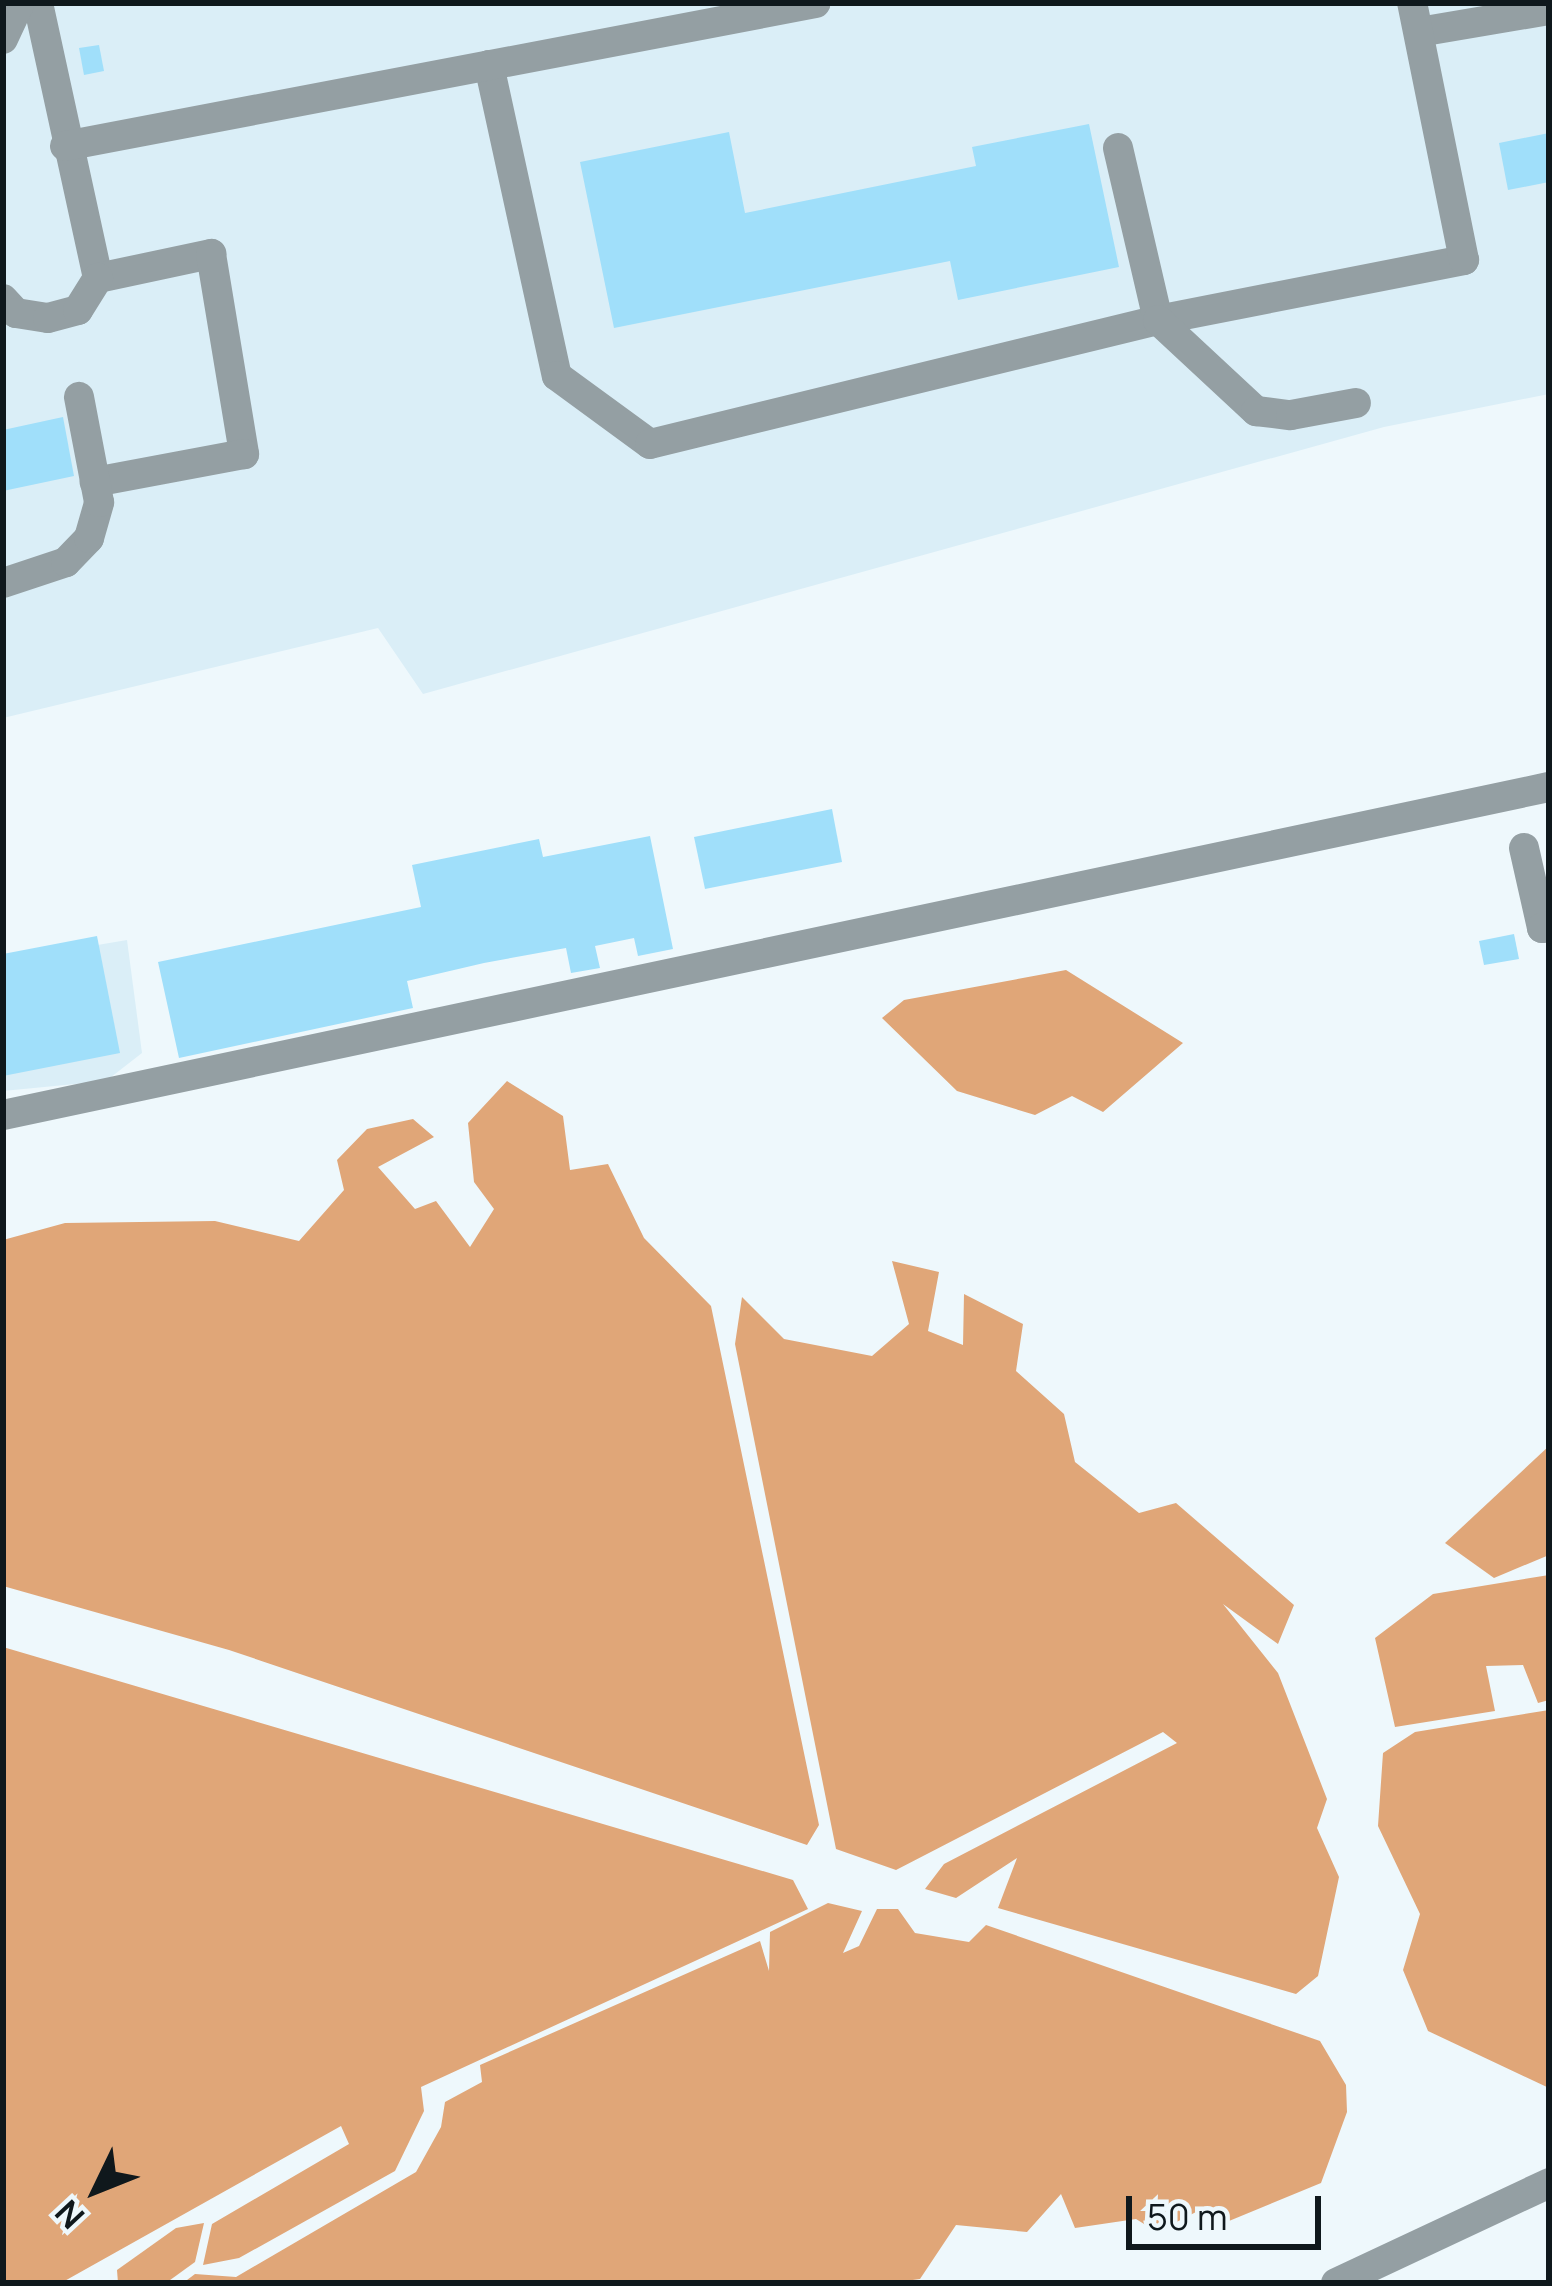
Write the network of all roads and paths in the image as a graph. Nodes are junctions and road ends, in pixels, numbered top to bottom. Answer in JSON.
{"nodes":[{"id":1,"x":20,"y":3,"type":"edge"},
{"id":2,"x":38,"y":3,"type":"edge"},
{"id":3,"x":815,"y":3,"type":"edge"},
{"id":4,"x":1549,"y":10,"type":"edge"},
{"id":5,"x":1415,"y":17,"type":"edge"},
{"id":6,"x":3,"y":39,"type":"edge"},
{"id":7,"x":488,"y":65,"type":"junction"},
{"id":8,"x":65,"y":146,"type":"junction"},
{"id":9,"x":1118,"y":148,"type":"dead end"},
{"id":10,"x":98,"y":278,"type":"junction"},
{"id":11,"x":3,"y":299,"type":"edge"},
{"id":12,"x":1158,"y":320,"type":"junction"},
{"id":13,"x":79,"y":398,"type":"dead end"},
{"id":14,"x":1356,"y":404,"type":"dead end"},
{"id":15,"x":95,"y":482,"type":"junction"},
{"id":16,"x":3,"y":584,"type":"edge"},
{"id":17,"x":1549,"y":787,"type":"edge"},
{"id":18,"x":1524,"y":848,"type":"dead end"},
{"id":19,"x":1549,"y":926,"type":"edge"},
{"id":20,"x":3,"y":1115,"type":"edge"},
{"id":21,"x":1549,"y":2183,"type":"edge"},
{"id":22,"x":1336,"y":2283,"type":"edge"}],
"edges":[{"from":1,"to":6,"type":"lane"},
{"from":2,"to":8,"type":"lane"},
{"from":3,"to":7,"type":"lane"},
{"from":4,"to":5,"type":"lane"},
{"from":5,"to":12,"type":"lane"},
{"from":7,"to":8,"type":"lane"},
{"from":7,"to":12,"type":"lane"},
{"from":8,"to":10,"type":"lane"},
{"from":9,"to":12,"type":"lane"},
{"from":10,"to":11,"type":"lane"},
{"from":10,"to":15,"type":"lane"},
{"from":12,"to":14,"type":"lane"},
{"from":13,"to":15,"type":"lane"},
{"from":15,"to":16,"type":"lane"},
{"from":17,"to":20,"type":"lane"},
{"from":18,"to":19,"type":"lane"},
{"from":21,"to":22,"type":"lane"}]}
